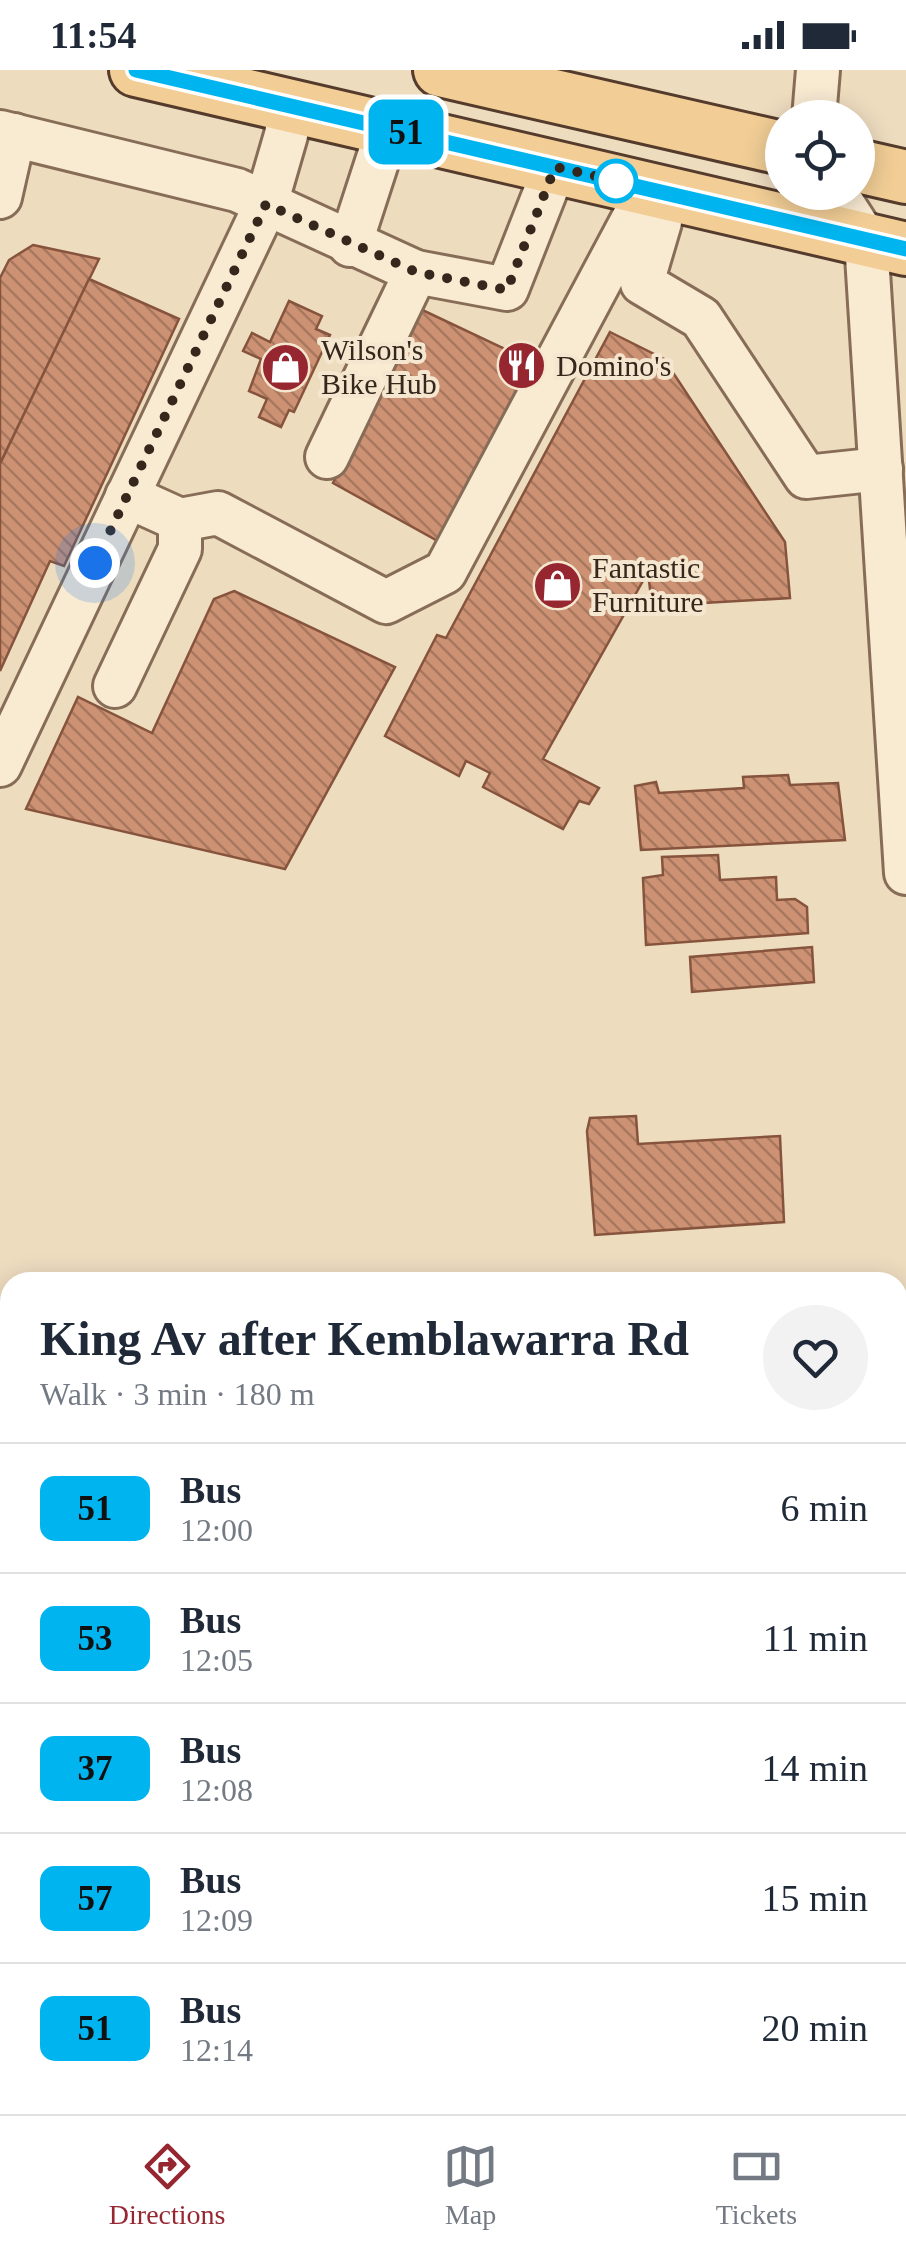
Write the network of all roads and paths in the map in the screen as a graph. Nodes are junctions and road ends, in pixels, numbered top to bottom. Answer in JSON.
{"nodes":[{"id":1,"x":136,"y":70,"type":"edge"},
{"id":2,"x":440,"y":70,"type":"edge"},
{"id":3,"x":818,"y":70,"type":"edge"},
{"id":4,"x":816,"y":100,"type":"edge"},
{"id":5,"x":290,"y":105,"type":"junction"},
{"id":6,"x":388,"y":128,"type":"junction"},
{"id":7,"x":7,"y":134,"type":"edge"},
{"id":8,"x":765,"y":144,"type":"edge"},
{"id":9,"x":555,"y":167,"type":"junction"},
{"id":10,"x":875,"y":170,"type":"edge"},
{"id":11,"x":906,"y":177,"type":"edge"},
{"id":12,"x":654,"y":190,"type":"junction"},
{"id":13,"x":0,"y":197,"type":"edge"},
{"id":14,"x":266,"y":204,"type":"junction"},
{"id":15,"x":852,"y":210,"type":"edge"},
{"id":16,"x":350,"y":244,"type":"junction"},
{"id":17,"x":886,"y":245,"type":"edge"},
{"id":18,"x":416,"y":272,"type":"junction"},
{"id":19,"x":892,"y":418,"type":"edge"},
{"id":20,"x":327,"y":457,"type":"dead end"},
{"id":21,"x":881,"y":469,"type":"junction"},
{"id":22,"x":127,"y":496,"type":"junction"},
{"id":23,"x":180,"y":520,"type":"junction"},
{"id":24,"x":116,"y":686,"type":"dead end"},
{"id":25,"x":901,"y":714,"type":"edge"},
{"id":26,"x":0,"y":764,"type":"edge"},
{"id":27,"x":904,"y":812,"type":"edge"},
{"id":28,"x":906,"y":873,"type":"edge"}],
"edges":[{"from":1,"to":5,"type":"main road"},
{"from":2,"to":8,"type":"main road"},
{"from":3,"to":4,"type":"street"},
{"from":5,"to":6,"type":"main road"},
{"from":5,"to":14,"type":"street"},
{"from":6,"to":9,"type":"main road"},
{"from":6,"to":16,"type":"street"},
{"from":7,"to":13,"type":"street"},
{"from":7,"to":14,"type":"street"},
{"from":9,"to":12,"type":"main road"},
{"from":9,"to":18,"type":"street"},
{"from":10,"to":11,"type":"main road"},
{"from":12,"to":17,"type":"main road"},
{"from":12,"to":21,"type":"street"},
{"from":12,"to":23,"type":"street"},
{"from":14,"to":16,"type":"street"},
{"from":14,"to":22,"type":"street"},
{"from":15,"to":17,"type":"street"},
{"from":16,"to":18,"type":"street"},
{"from":17,"to":19,"type":"street"},
{"from":18,"to":20,"type":"street"},
{"from":19,"to":21,"type":"street"},
{"from":21,"to":25,"type":"street"},
{"from":22,"to":23,"type":"street"},
{"from":22,"to":26,"type":"street"},
{"from":23,"to":24,"type":"street"},
{"from":25,"to":27,"type":"street"},
{"from":27,"to":28,"type":"street"}]}
